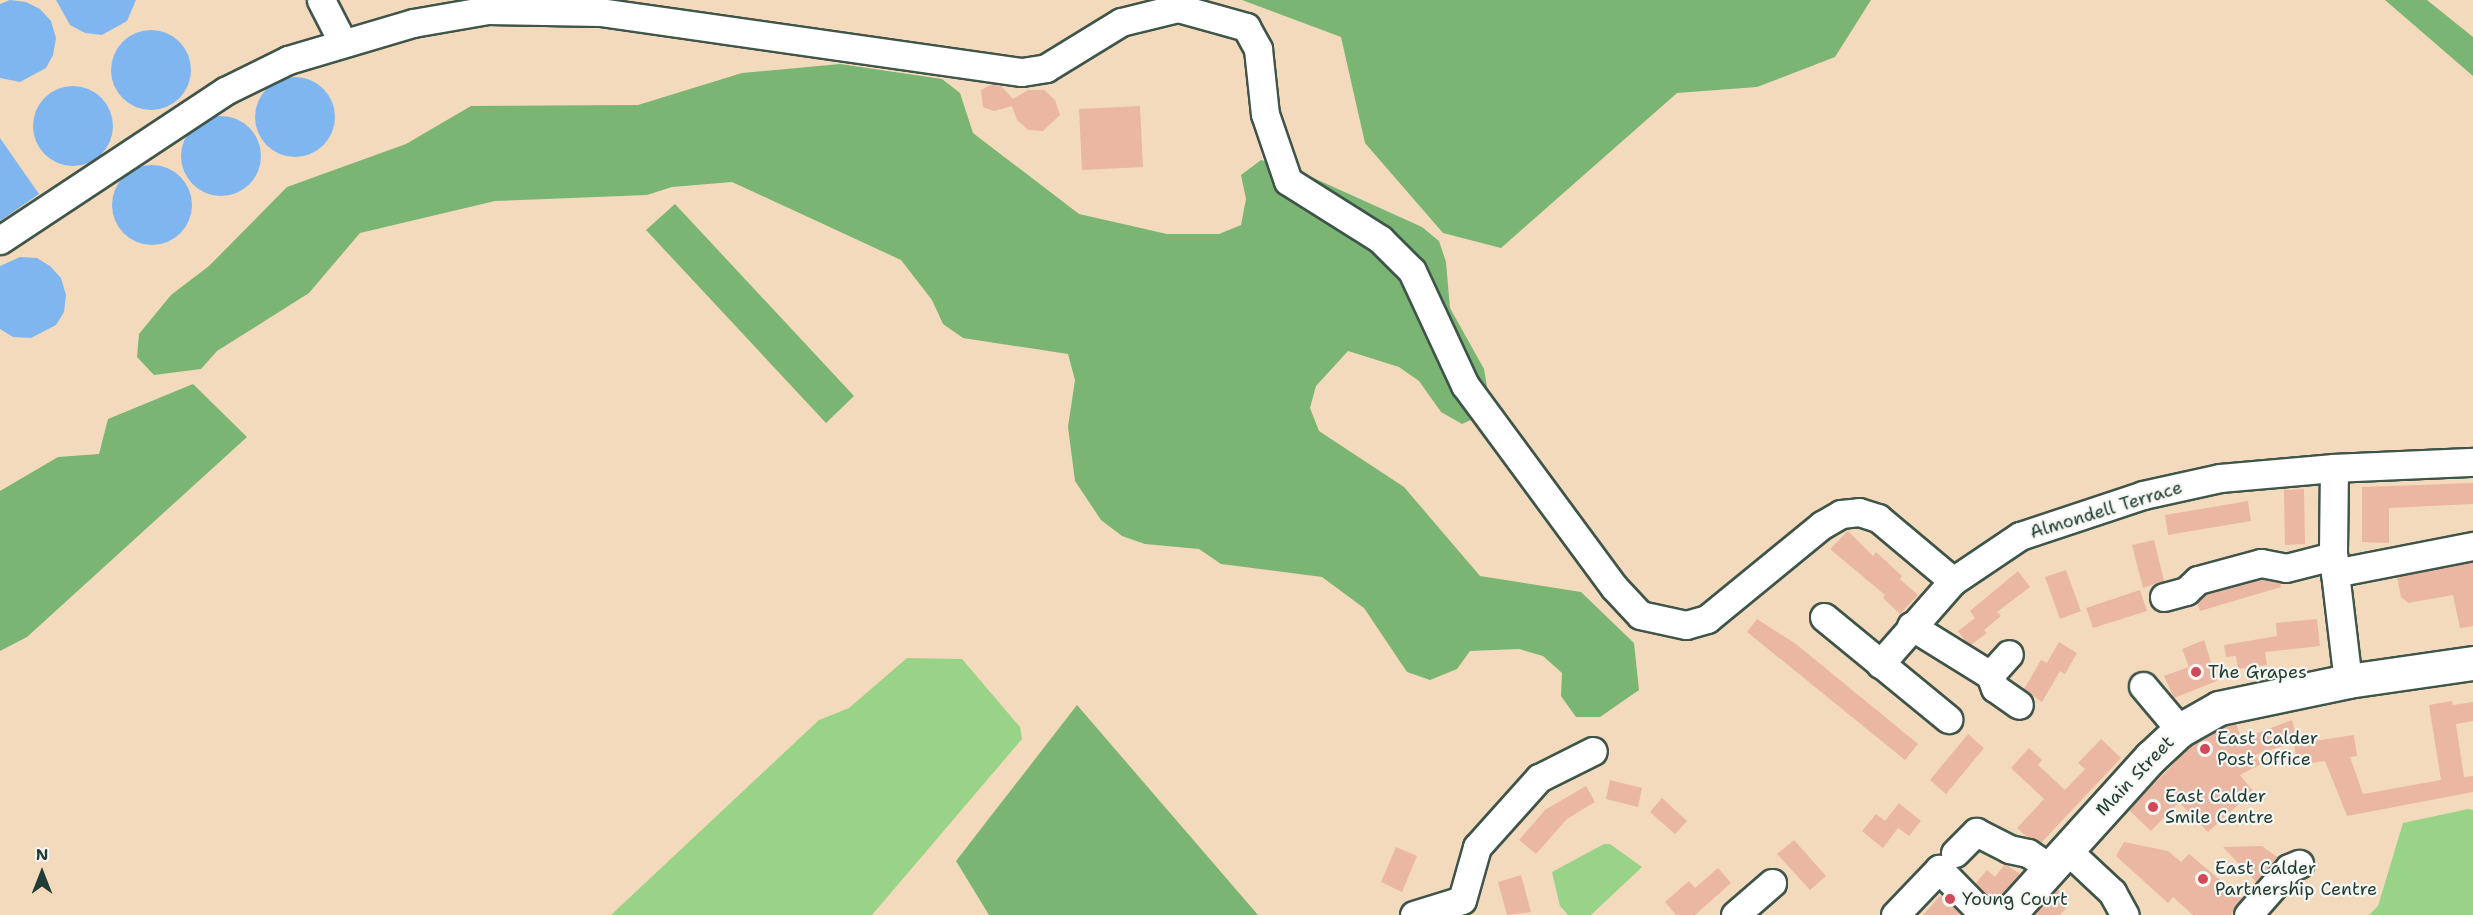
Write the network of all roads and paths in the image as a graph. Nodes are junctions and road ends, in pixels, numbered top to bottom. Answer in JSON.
{"nodes":[{"id":1,"x":321,"y":0,"type":"edge"},
{"id":2,"x":488,"y":5,"type":"edge"},
{"id":3,"x":343,"y":43,"type":"junction"},
{"id":4,"x":0,"y":240,"type":"edge"},
{"id":5,"x":2473,"y":462,"type":"edge"},
{"id":6,"x":2334,"y":468,"type":"junction"},
{"id":7,"x":2473,"y":546,"type":"edge"},
{"id":8,"x":2334,"y":565,"type":"junction"},
{"id":9,"x":1953,"y":581,"type":"junction"},
{"id":10,"x":2181,"y":600,"type":"dead end"},
{"id":11,"x":1824,"y":617,"type":"dead end"},
{"id":12,"x":1911,"y":626,"type":"junction"},
{"id":13,"x":2009,"y":654,"type":"dead end"},
{"id":14,"x":2473,"y":663,"type":"edge"},
{"id":15,"x":1880,"y":664,"type":"junction"},
{"id":16,"x":1990,"y":675,"type":"junction"},
{"id":17,"x":2348,"y":681,"type":"junction"},
{"id":18,"x":2143,"y":686,"type":"dead end"},
{"id":19,"x":2019,"y":705,"type":"dead end"},
{"id":20,"x":1948,"y":719,"type":"dead end"},
{"id":21,"x":2180,"y":730,"type":"junction"},
{"id":22,"x":1593,"y":751,"type":"dead end"},
{"id":23,"x":1955,"y":852,"type":"dead end"},
{"id":24,"x":2058,"y":859,"type":"junction"},
{"id":25,"x":2299,"y":864,"type":"dead end"},
{"id":26,"x":1772,"y":883,"type":"dead end"},
{"id":27,"x":1464,"y":908,"type":"edge"},
{"id":28,"x":2255,"y":913,"type":"edge"},
{"id":29,"x":1414,"y":915,"type":"edge"},
{"id":30,"x":1735,"y":915,"type":"edge"},
{"id":31,"x":1895,"y":915,"type":"edge"},
{"id":32,"x":1984,"y":915,"type":"edge"},
{"id":33,"x":2008,"y":915,"type":"edge"},
{"id":34,"x":2125,"y":915,"type":"edge"}],
"edges":[{"from":1,"to":3,"type":"street"},
{"from":2,"to":3,"type":"street"},
{"from":2,"to":9,"type":"street"},
{"from":3,"to":4,"type":"street"},
{"from":5,"to":6,"type":"street","name":"Almondell Terrace"},
{"from":6,"to":8,"type":"street"},
{"from":6,"to":9,"type":"street","name":"Almondell Terrace"},
{"from":7,"to":8,"type":"street"},
{"from":8,"to":10,"type":"street"},
{"from":8,"to":17,"type":"street"},
{"from":9,"to":12,"type":"street","name":"Almondell Terrace"},
{"from":11,"to":15,"type":"street"},
{"from":12,"to":15,"type":"street","name":"Almondell Terrace"},
{"from":12,"to":16,"type":"street"},
{"from":13,"to":16,"type":"street"},
{"from":14,"to":17,"type":"main road","name":"Main Street"},
{"from":15,"to":20,"type":"street"},
{"from":16,"to":19,"type":"street"},
{"from":17,"to":21,"type":"main road","name":"Main Street"},
{"from":18,"to":21,"type":"street"},
{"from":21,"to":24,"type":"main road","name":"Main Street"},
{"from":22,"to":27,"type":"street"},
{"from":23,"to":24,"type":"street"},
{"from":24,"to":33,"type":"main road","name":"Main Street"},
{"from":24,"to":34,"type":"street"},
{"from":25,"to":28,"type":"street"},
{"from":26,"to":30,"type":"street"},
{"from":27,"to":29,"type":"street"},
{"from":31,"to":32,"type":"street"}]}
